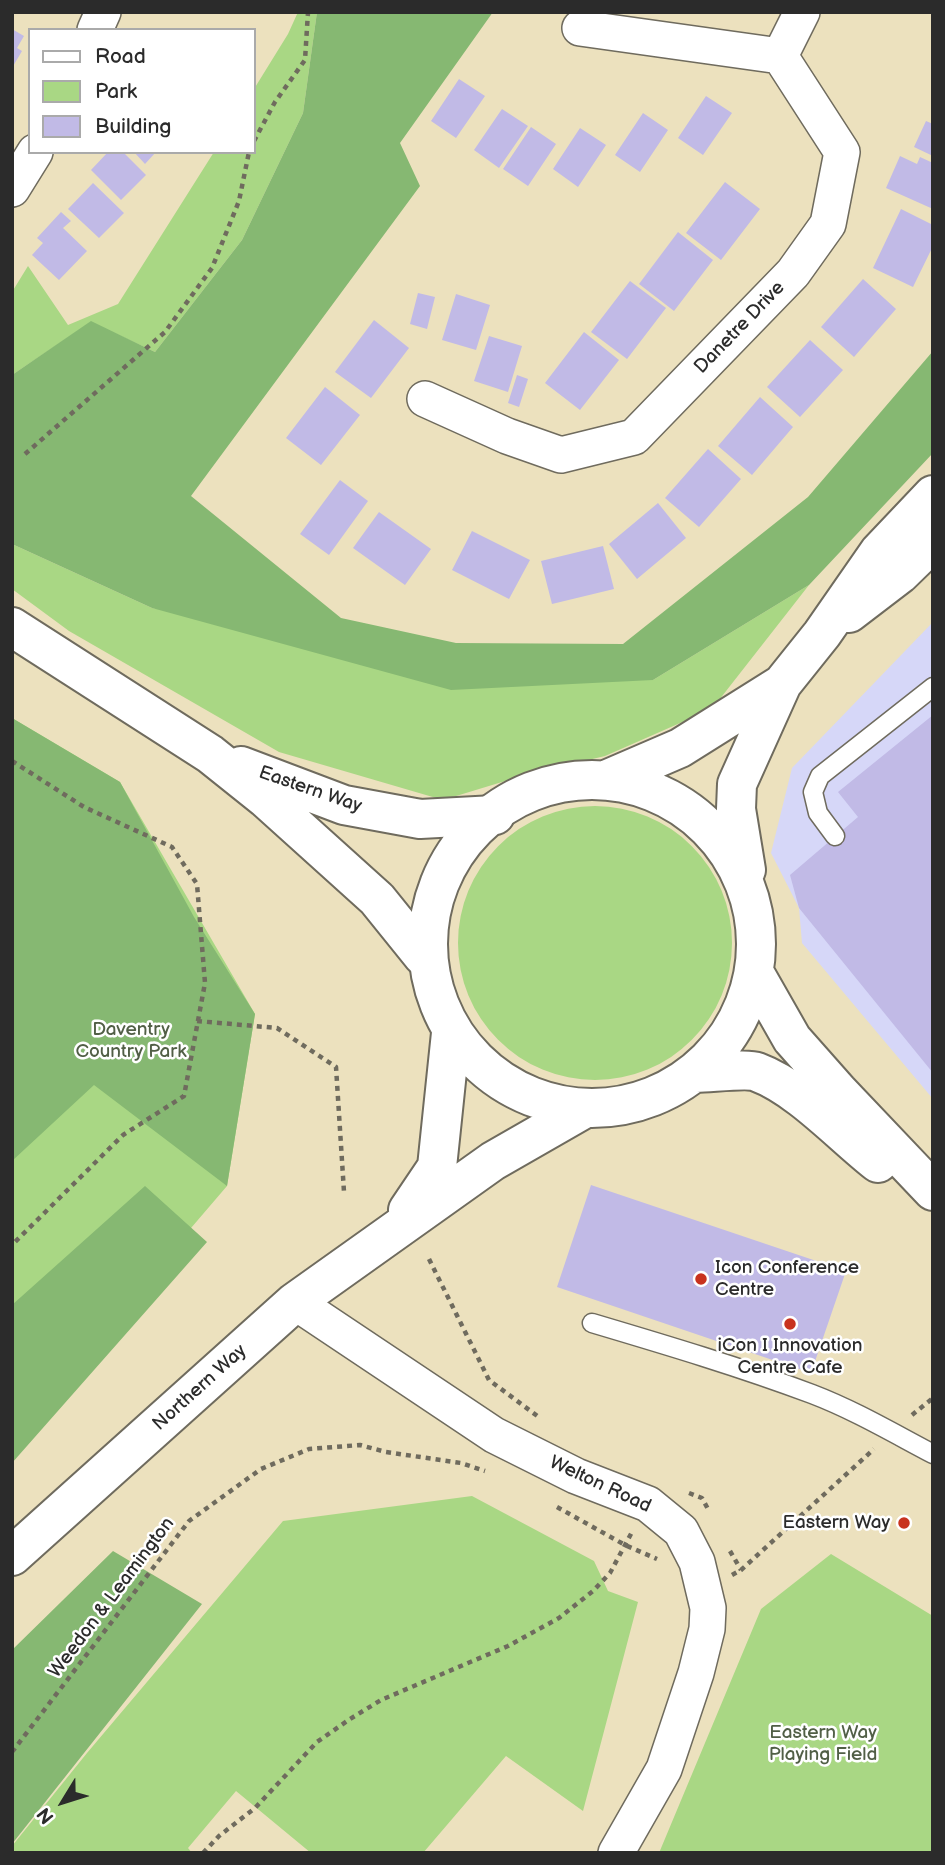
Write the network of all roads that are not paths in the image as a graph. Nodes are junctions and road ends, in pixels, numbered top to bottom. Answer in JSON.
{"nodes":[{"id":1,"x":103,"y":12,"type":"edge"},
{"id":2,"x":802,"y":12,"type":"edge"},
{"id":3,"x":96,"y":28,"type":"edge"},
{"id":4,"x":580,"y":28,"type":"dead end"},
{"id":5,"x":780,"y":56,"type":"junction"},
{"id":6,"x":34,"y":154,"type":"edge"},
{"id":7,"x":12,"y":189,"type":"edge"},
{"id":8,"x":425,"y":399,"type":"dead end"},
{"id":9,"x":933,"y":495,"type":"edge"},
{"id":10,"x":933,"y":542,"type":"edge"},
{"id":11,"x":12,"y":627,"type":"edge"},
{"id":12,"x":822,"y":634,"type":"junction"},
{"id":13,"x":782,"y":684,"type":"junction"},
{"id":14,"x":933,"y":687,"type":"edge"},
{"id":15,"x":210,"y":754,"type":"junction"},
{"id":16,"x":608,"y":779,"type":"junction"},
{"id":17,"x":495,"y":815,"type":"junction"},
{"id":18,"x":835,"y":836,"type":"dead end"},
{"id":19,"x":746,"y":874,"type":"junction"},
{"id":20,"x":423,"y":956,"type":"junction"},
{"id":21,"x":754,"y":974,"type":"junction"},
{"id":22,"x":452,"y":1033,"type":"junction"},
{"id":23,"x":697,"y":1073,"type":"junction"},
{"id":24,"x":582,"y":1110,"type":"junction"},
{"id":25,"x":933,"y":1191,"type":"edge"},
{"id":26,"x":933,"y":1205,"type":"edge"},
{"id":27,"x":396,"y":1230,"type":"junction"},
{"id":28,"x":295,"y":1302,"type":"junction"},
{"id":29,"x":592,"y":1323,"type":"dead end"},
{"id":30,"x":933,"y":1454,"type":"edge"},
{"id":31,"x":12,"y":1556,"type":"edge"},
{"id":32,"x":616,"y":1853,"type":"edge"}],
"edges":[{"from":1,"to":3,"type":"street"},
{"from":2,"to":5,"type":"street"},
{"from":4,"to":5,"type":"street"},
{"from":5,"to":8,"type":"street","name":"Danetre Drive"},
{"from":6,"to":7,"type":"street"},
{"from":9,"to":12,"type":"main road"},
{"from":10,"to":12,"type":"main road"},
{"from":11,"to":15,"type":"main road","name":"Eastern Way"},
{"from":12,"to":13,"type":"main road"},
{"from":13,"to":16,"type":"main road"},
{"from":13,"to":19,"type":"main road"},
{"from":14,"to":18,"type":"lane"},
{"from":15,"to":17,"type":"main road","name":"Eastern Way"},
{"from":15,"to":20,"type":"main road","name":"Eastern Way"},
{"from":16,"to":17,"type":"main road"},
{"from":16,"to":19,"type":"main road"},
{"from":17,"to":20,"type":"main road"},
{"from":19,"to":21,"type":"main road"},
{"from":20,"to":22,"type":"main road"},
{"from":21,"to":23,"type":"main road"},
{"from":21,"to":25,"type":"main road"},
{"from":22,"to":24,"type":"main road"},
{"from":22,"to":27,"type":"main road","name":"Northern Way"},
{"from":23,"to":24,"type":"main road"},
{"from":23,"to":26,"type":"main road"},
{"from":24,"to":27,"type":"main road","name":"Northern Way"},
{"from":27,"to":28,"type":"main road","name":"Northern Way"},
{"from":28,"to":31,"type":"main road","name":"Northern Way"},
{"from":28,"to":32,"type":"street","name":"Welton Road"},
{"from":29,"to":30,"type":"lane"}]}
